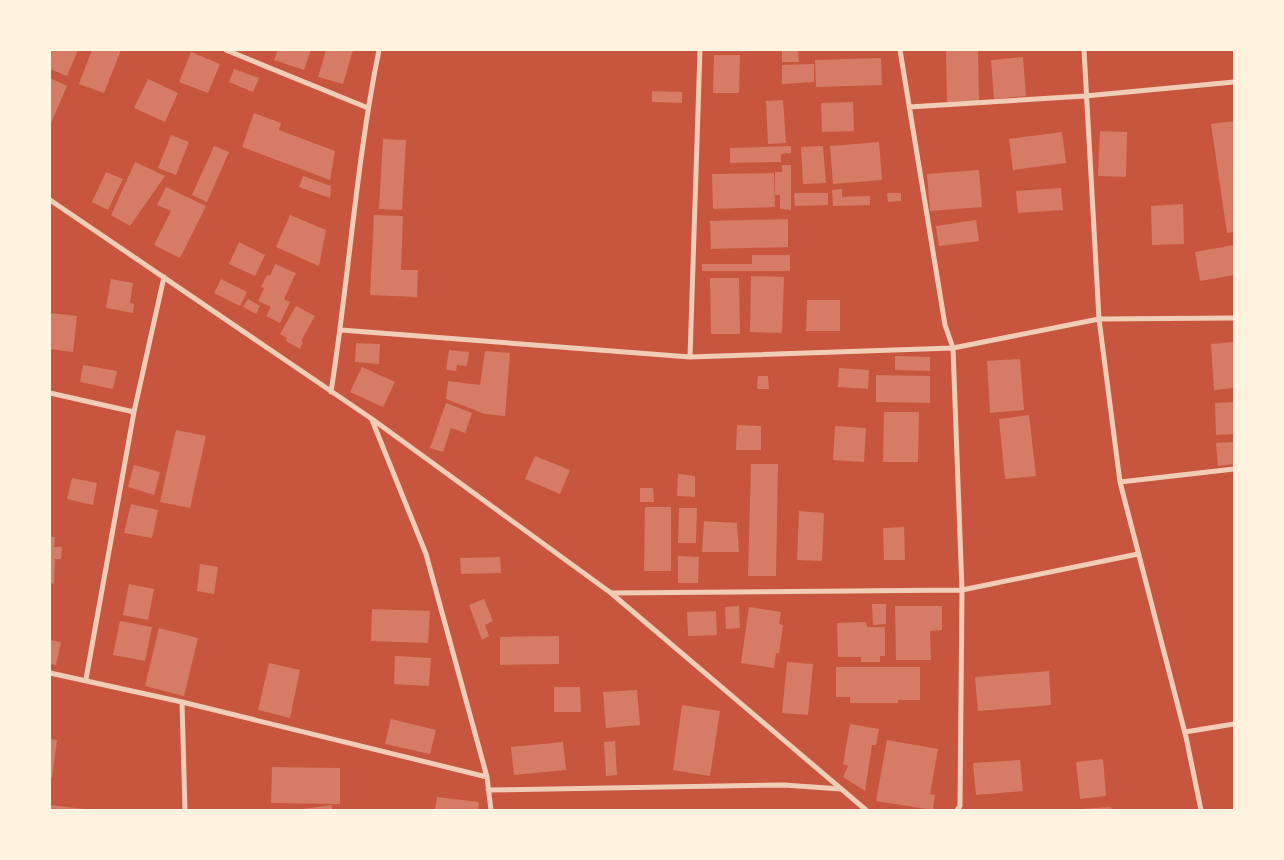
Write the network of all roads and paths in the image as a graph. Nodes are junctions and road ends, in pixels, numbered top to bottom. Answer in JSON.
{"nodes":[{"id":1,"x":226,"y":50,"type":"edge"},
{"id":2,"x":380,"y":50,"type":"edge"},
{"id":3,"x":700,"y":50,"type":"edge"},
{"id":4,"x":900,"y":50,"type":"edge"},
{"id":5,"x":1084,"y":50,"type":"edge"},
{"id":6,"x":1234,"y":82,"type":"edge"},
{"id":7,"x":1085,"y":96,"type":"junction"},
{"id":8,"x":909,"y":107,"type":"junction"},
{"id":9,"x":368,"y":108,"type":"junction"},
{"id":10,"x":50,"y":200,"type":"edge"},
{"id":11,"x":164,"y":277,"type":"junction"},
{"id":12,"x":1234,"y":318,"type":"edge"},
{"id":13,"x":1098,"y":319,"type":"junction"},
{"id":14,"x":341,"y":330,"type":"junction"},
{"id":15,"x":953,"y":348,"type":"junction"},
{"id":16,"x":690,"y":357,"type":"junction"},
{"id":17,"x":50,"y":392,"type":"edge"},
{"id":18,"x":331,"y":392,"type":"junction"},
{"id":19,"x":134,"y":412,"type":"junction"},
{"id":20,"x":372,"y":420,"type":"junction"},
{"id":21,"x":1234,"y":469,"type":"edge"},
{"id":22,"x":1120,"y":482,"type":"junction"},
{"id":23,"x":1138,"y":554,"type":"junction"},
{"id":24,"x":962,"y":590,"type":"junction"},
{"id":25,"x":612,"y":593,"type":"junction"},
{"id":26,"x":50,"y":673,"type":"edge"},
{"id":27,"x":86,"y":679,"type":"junction"},
{"id":28,"x":182,"y":702,"type":"junction"},
{"id":29,"x":1234,"y":724,"type":"edge"},
{"id":30,"x":1185,"y":732,"type":"junction"},
{"id":31,"x":487,"y":777,"type":"junction"},
{"id":32,"x":842,"y":789,"type":"junction"},
{"id":33,"x":488,"y":790,"type":"junction"},
{"id":34,"x":185,"y":810,"type":"edge"},
{"id":35,"x":491,"y":810,"type":"edge"},
{"id":36,"x":866,"y":810,"type":"edge"},
{"id":37,"x":957,"y":810,"type":"edge"},
{"id":38,"x":1201,"y":810,"type":"edge"}],
"edges":[{"from":1,"to":9,"type":"street"},
{"from":2,"to":9,"type":"street"},
{"from":3,"to":16,"type":"street"},
{"from":4,"to":8,"type":"street"},
{"from":5,"to":7,"type":"street"},
{"from":6,"to":7,"type":"street"},
{"from":7,"to":8,"type":"street"},
{"from":7,"to":13,"type":"street"},
{"from":8,"to":15,"type":"street"},
{"from":9,"to":14,"type":"street"},
{"from":10,"to":11,"type":"street"},
{"from":11,"to":18,"type":"street"},
{"from":11,"to":19,"type":"street"},
{"from":12,"to":13,"type":"street"},
{"from":13,"to":15,"type":"street"},
{"from":13,"to":22,"type":"street"},
{"from":14,"to":16,"type":"street"},
{"from":14,"to":18,"type":"street"},
{"from":15,"to":16,"type":"street"},
{"from":15,"to":24,"type":"street"},
{"from":17,"to":19,"type":"street"},
{"from":18,"to":20,"type":"street"},
{"from":19,"to":27,"type":"street"},
{"from":20,"to":25,"type":"street"},
{"from":20,"to":31,"type":"street"},
{"from":21,"to":22,"type":"street"},
{"from":22,"to":23,"type":"street"},
{"from":23,"to":24,"type":"street"},
{"from":23,"to":30,"type":"street"},
{"from":24,"to":25,"type":"street"},
{"from":24,"to":37,"type":"street"},
{"from":25,"to":32,"type":"street"},
{"from":26,"to":27,"type":"street"},
{"from":27,"to":28,"type":"street"},
{"from":28,"to":31,"type":"street"},
{"from":28,"to":34,"type":"street"},
{"from":29,"to":30,"type":"street"},
{"from":30,"to":38,"type":"street"},
{"from":31,"to":33,"type":"street"},
{"from":32,"to":33,"type":"street"},
{"from":32,"to":36,"type":"street"},
{"from":33,"to":35,"type":"street"}]}
